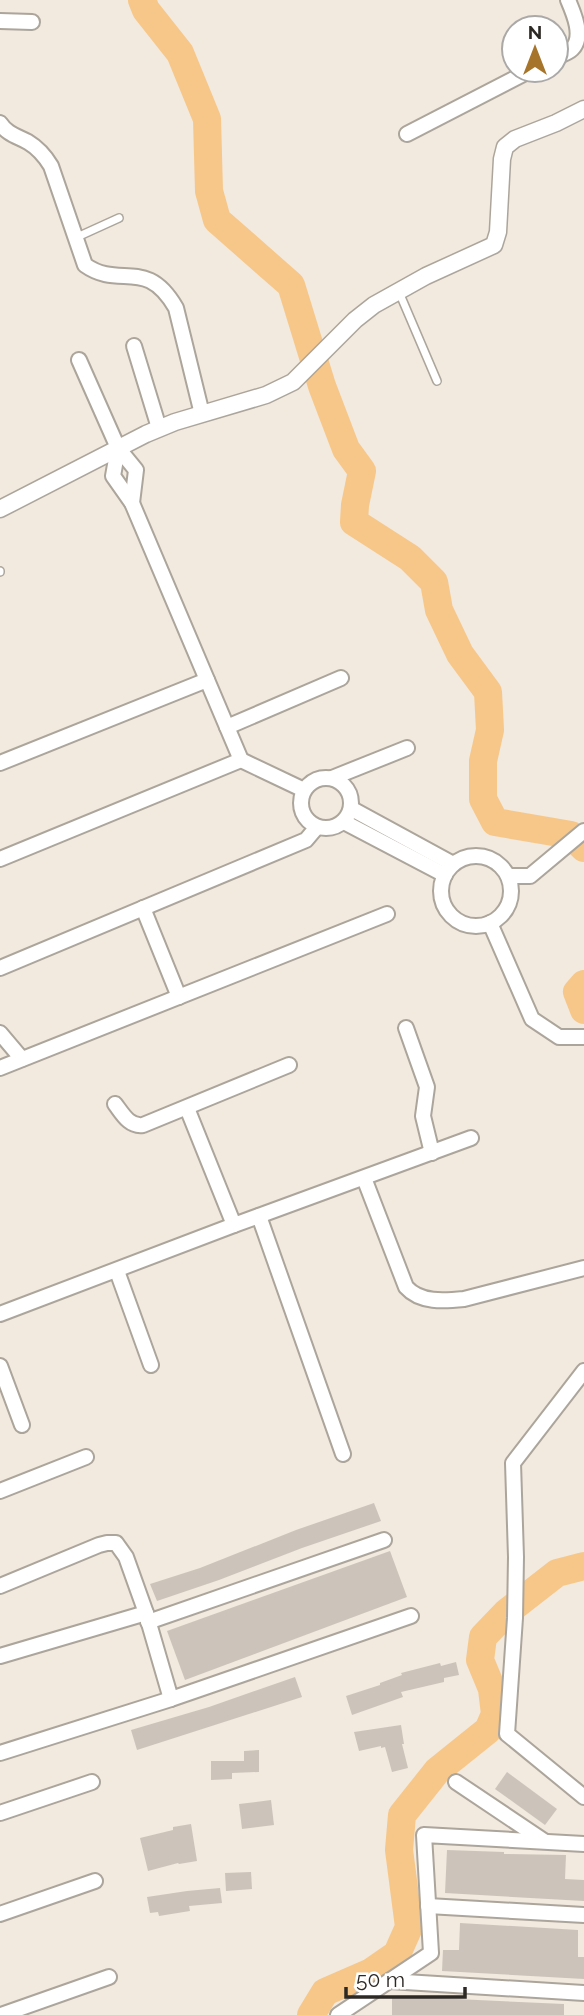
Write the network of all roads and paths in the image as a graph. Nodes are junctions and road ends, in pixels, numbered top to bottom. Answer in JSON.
{"nodes":[{"id":1,"x":568,"y":0,"type":"edge"},
{"id":2,"x":0,"y":21,"type":"edge"},
{"id":3,"x":32,"y":22,"type":"dead end"},
{"id":4,"x":570,"y":50,"type":"edge"},
{"id":5,"x":504,"y":84,"type":"edge"},
{"id":6,"x":584,"y":109,"type":"edge"},
{"id":7,"x":0,"y":123,"type":"edge"},
{"id":8,"x":407,"y":134,"type":"dead end"},
{"id":9,"x":120,"y":218,"type":"dead end"},
{"id":10,"x":75,"y":238,"type":"junction"},
{"id":11,"x":399,"y":291,"type":"junction"},
{"id":12,"x":135,"y":346,"type":"dead end"},
{"id":13,"x":79,"y":360,"type":"dead end"},
{"id":14,"x":437,"y":381,"type":"dead end"},
{"id":15,"x":202,"y":414,"type":"junction"},
{"id":16,"x":159,"y":428,"type":"junction"},
{"id":17,"x":118,"y":448,"type":"junction"},
{"id":18,"x":132,"y":503,"type":"junction"},
{"id":19,"x":0,"y":509,"type":"edge"},
{"id":20,"x":341,"y":678,"type":"dead end"},
{"id":21,"x":207,"y":680,"type":"junction"},
{"id":22,"x":228,"y":727,"type":"junction"},
{"id":23,"x":408,"y":748,"type":"dead end"},
{"id":24,"x":241,"y":760,"type":"junction"},
{"id":25,"x":0,"y":763,"type":"edge"},
{"id":26,"x":332,"y":778,"type":"junction"},
{"id":27,"x":304,"y":790,"type":"junction"},
{"id":28,"x":348,"y":815,"type":"junction"},
{"id":29,"x":317,"y":827,"type":"junction"},
{"id":30,"x":584,"y":831,"type":"edge"},
{"id":31,"x":0,"y":859,"type":"edge"},
{"id":32,"x":449,"y":869,"type":"junction"},
{"id":33,"x":509,"y":876,"type":"junction"},
{"id":34,"x":143,"y":908,"type":"junction"},
{"id":35,"x":387,"y":914,"type":"dead end"},
{"id":36,"x":490,"y":923,"type":"junction"},
{"id":37,"x":0,"y":968,"type":"edge"},
{"id":38,"x":178,"y":997,"type":"junction"},
{"id":39,"x":407,"y":1028,"type":"dead end"},
{"id":40,"x":0,"y":1033,"type":"edge"},
{"id":41,"x":584,"y":1037,"type":"edge"},
{"id":42,"x":22,"y":1059,"type":"junction"},
{"id":43,"x":289,"y":1065,"type":"dead end"},
{"id":44,"x":0,"y":1068,"type":"edge"},
{"id":45,"x":115,"y":1104,"type":"dead end"},
{"id":46,"x":187,"y":1108,"type":"junction"},
{"id":47,"x":471,"y":1138,"type":"dead end"},
{"id":48,"x":432,"y":1153,"type":"junction"},
{"id":49,"x":364,"y":1178,"type":"junction"},
{"id":50,"x":259,"y":1216,"type":"junction"},
{"id":51,"x":234,"y":1225,"type":"junction"},
{"id":52,"x":584,"y":1268,"type":"edge"},
{"id":53,"x":117,"y":1271,"type":"junction"},
{"id":54,"x":0,"y":1314,"type":"edge"},
{"id":55,"x":151,"y":1365,"type":"dead end"},
{"id":56,"x":0,"y":1366,"type":"edge"},
{"id":57,"x":584,"y":1371,"type":"edge"},
{"id":58,"x":22,"y":1425,"type":"dead end"},
{"id":59,"x":343,"y":1454,"type":"dead end"},
{"id":60,"x":86,"y":1457,"type":"dead end"},
{"id":61,"x":0,"y":1491,"type":"edge"},
{"id":62,"x":384,"y":1540,"type":"dead end"},
{"id":63,"x":0,"y":1586,"type":"edge"},
{"id":64,"x":411,"y":1615,"type":"dead end"},
{"id":65,"x":147,"y":1618,"type":"junction"},
{"id":66,"x":0,"y":1656,"type":"edge"},
{"id":67,"x":171,"y":1699,"type":"junction"},
{"id":68,"x":0,"y":1753,"type":"edge"},
{"id":69,"x":92,"y":1782,"type":"dead end"},
{"id":70,"x":456,"y":1782,"type":"dead end"},
{"id":71,"x":584,"y":1797,"type":"edge"},
{"id":72,"x":0,"y":1813,"type":"edge"},
{"id":73,"x":545,"y":1842,"type":"junction"},
{"id":74,"x":584,"y":1844,"type":"edge"},
{"id":75,"x":95,"y":1881,"type":"dead end"},
{"id":76,"x":428,"y":1906,"type":"junction"},
{"id":77,"x":0,"y":1914,"type":"edge"},
{"id":78,"x":584,"y":1915,"type":"edge"},
{"id":79,"x":109,"y":1977,"type":"dead end"},
{"id":80,"x":389,"y":1981,"type":"junction"},
{"id":81,"x":584,"y":1993,"type":"edge"},
{"id":82,"x":1,"y":2015,"type":"edge"},
{"id":83,"x":338,"y":2015,"type":"edge"}],
"edges":[{"from":1,"to":4,"type":"street"},
{"from":2,"to":3,"type":"street"},
{"from":5,"to":8,"type":"street"},
{"from":6,"to":11,"type":"street"},
{"from":7,"to":10,"type":"street"},
{"from":9,"to":10,"type":"lane"},
{"from":10,"to":15,"type":"street"},
{"from":11,"to":14,"type":"lane"},
{"from":11,"to":15,"type":"street"},
{"from":12,"to":16,"type":"street"},
{"from":13,"to":17,"type":"street"},
{"from":15,"to":16,"type":"street"},
{"from":16,"to":17,"type":"street"},
{"from":17,"to":18,"type":"street"},
{"from":17,"to":18,"type":"street"},
{"from":17,"to":19,"type":"street"},
{"from":18,"to":21,"type":"street"},
{"from":20,"to":22,"type":"street"},
{"from":21,"to":22,"type":"street"},
{"from":21,"to":25,"type":"street"},
{"from":22,"to":24,"type":"street"},
{"from":23,"to":26,"type":"street"},
{"from":24,"to":27,"type":"street"},
{"from":24,"to":31,"type":"street"},
{"from":26,"to":27,"type":"street"},
{"from":26,"to":28,"type":"street"},
{"from":27,"to":29,"type":"street"},
{"from":28,"to":29,"type":"street"},
{"from":28,"to":32,"type":"street"},
{"from":29,"to":34,"type":"street"},
{"from":30,"to":33,"type":"street"},
{"from":32,"to":33,"type":"street"},
{"from":32,"to":36,"type":"street"},
{"from":33,"to":36,"type":"street"},
{"from":34,"to":37,"type":"street"},
{"from":34,"to":38,"type":"street"},
{"from":35,"to":38,"type":"street"},
{"from":36,"to":41,"type":"street"},
{"from":38,"to":42,"type":"street"},
{"from":39,"to":48,"type":"street"},
{"from":40,"to":42,"type":"street"},
{"from":42,"to":44,"type":"street"},
{"from":43,"to":46,"type":"street"},
{"from":45,"to":46,"type":"street"},
{"from":46,"to":51,"type":"street"},
{"from":47,"to":48,"type":"street"},
{"from":48,"to":49,"type":"street"},
{"from":49,"to":50,"type":"street"},
{"from":49,"to":52,"type":"street"},
{"from":50,"to":51,"type":"street"},
{"from":50,"to":59,"type":"street"},
{"from":51,"to":53,"type":"street"},
{"from":53,"to":54,"type":"street"},
{"from":53,"to":55,"type":"street"},
{"from":56,"to":58,"type":"street"},
{"from":57,"to":71,"type":"street"},
{"from":60,"to":61,"type":"street"},
{"from":62,"to":65,"type":"street"},
{"from":63,"to":65,"type":"street"},
{"from":64,"to":67,"type":"street"},
{"from":65,"to":66,"type":"street"},
{"from":65,"to":67,"type":"street"},
{"from":67,"to":68,"type":"street"},
{"from":69,"to":72,"type":"street"},
{"from":70,"to":73,"type":"street"},
{"from":73,"to":74,"type":"street"},
{"from":73,"to":76,"type":"street"},
{"from":75,"to":77,"type":"street"},
{"from":76,"to":78,"type":"street"},
{"from":76,"to":80,"type":"street"},
{"from":79,"to":82,"type":"street"},
{"from":80,"to":81,"type":"street"},
{"from":80,"to":83,"type":"street"}]}
